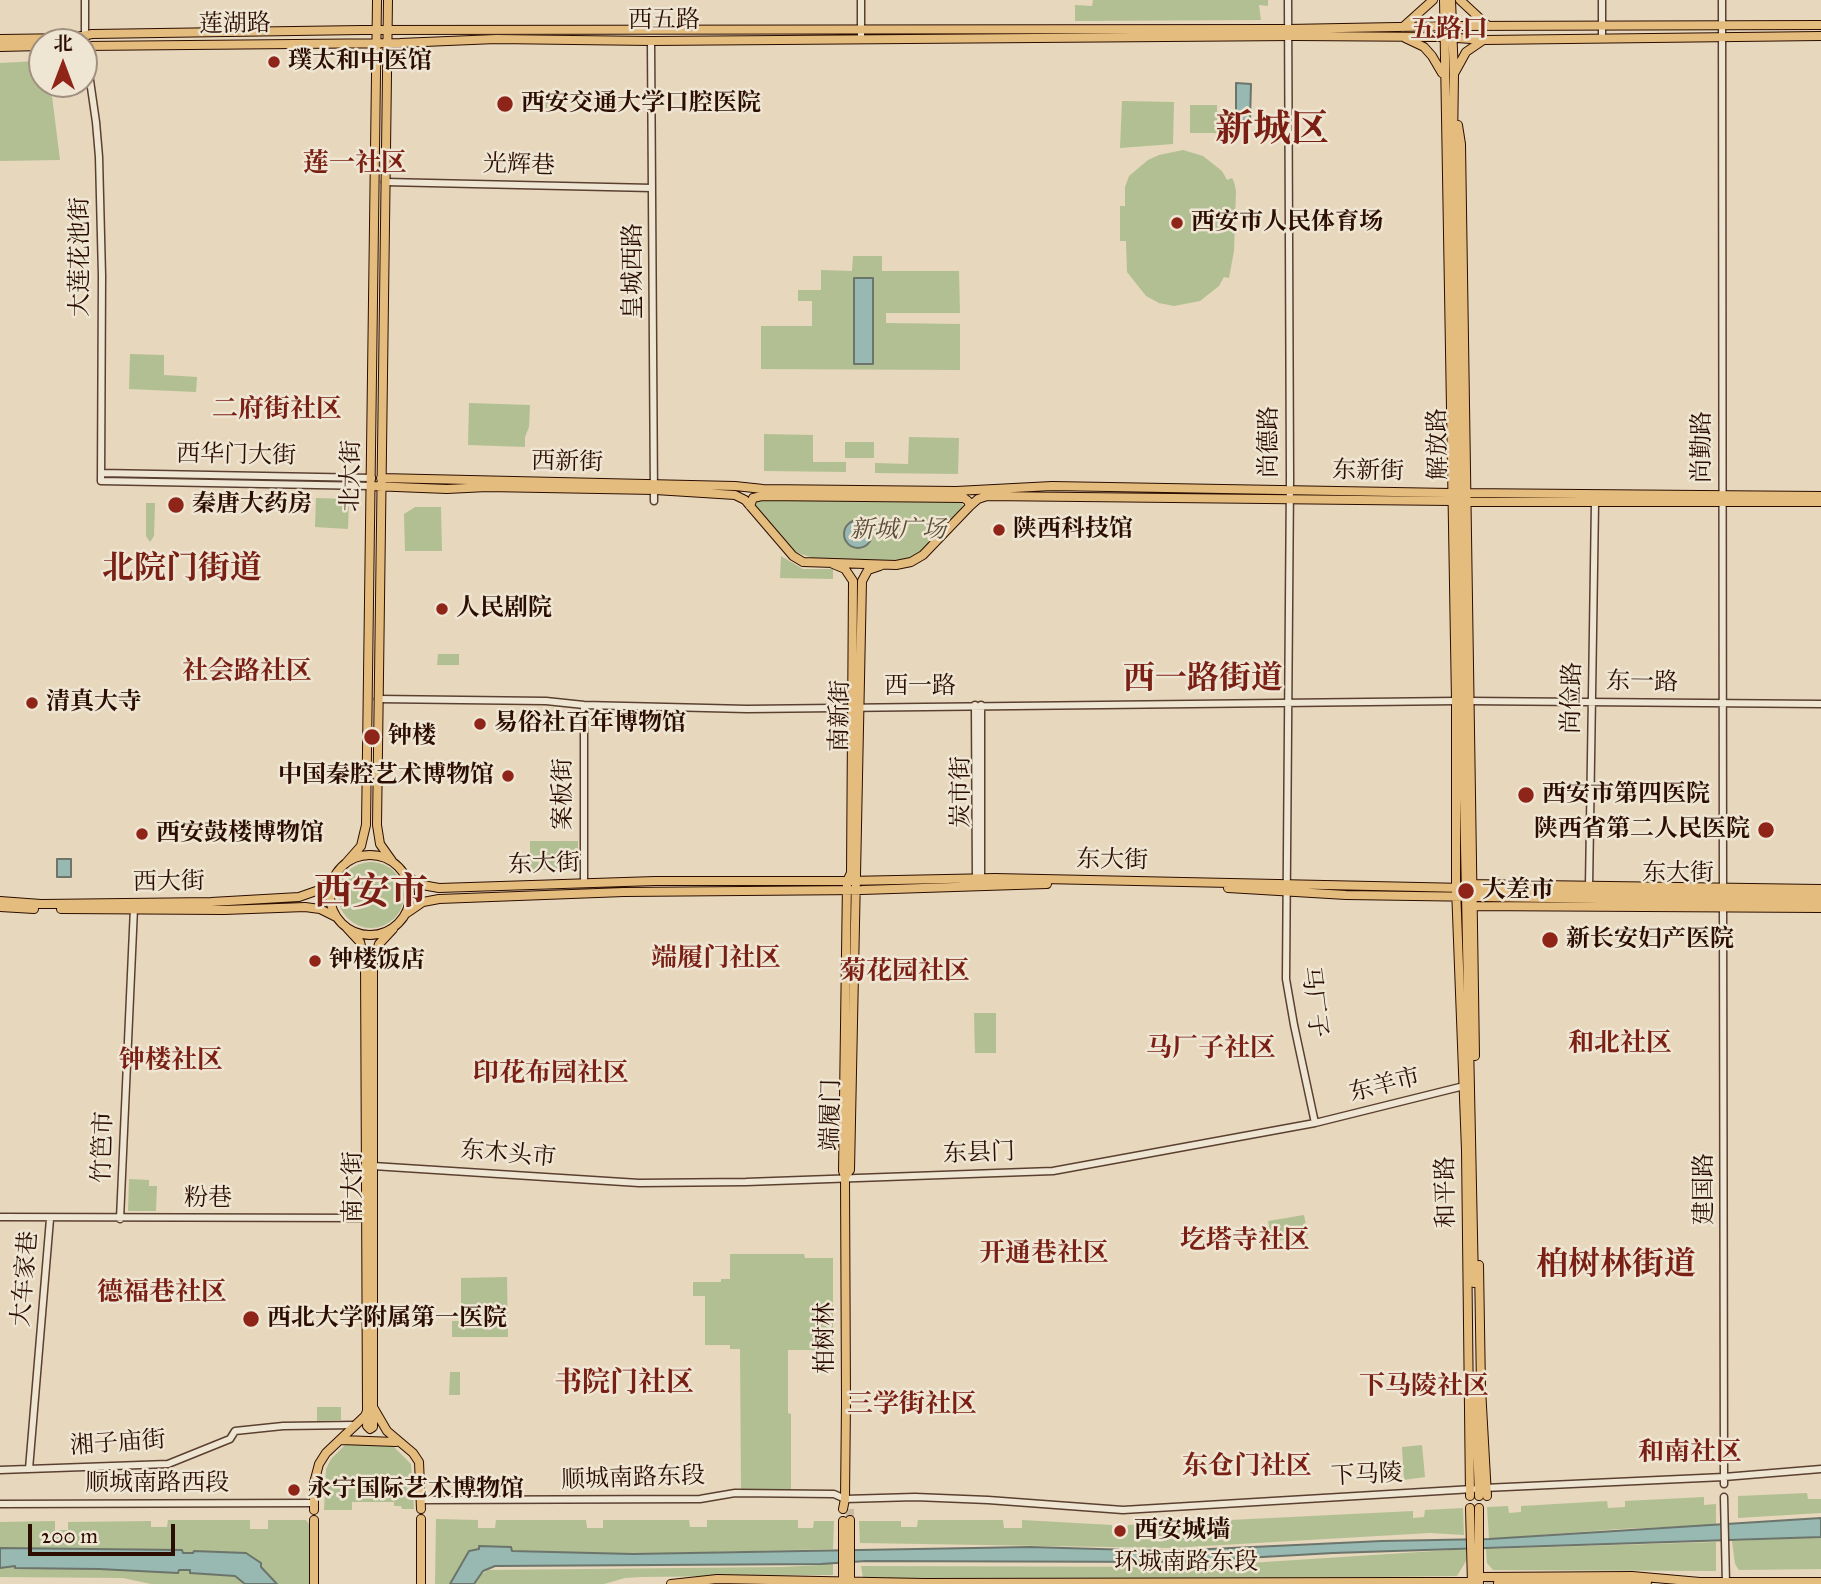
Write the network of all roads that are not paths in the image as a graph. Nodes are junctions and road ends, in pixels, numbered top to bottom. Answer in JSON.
{"nodes":[{"id":1,"x":85,"y":0,"type":"edge"},
{"id":2,"x":377,"y":0,"type":"edge"},
{"id":3,"x":388,"y":0,"type":"edge"},
{"id":4,"x":861,"y":0,"type":"edge"},
{"id":5,"x":1288,"y":0,"type":"edge"},
{"id":6,"x":1433,"y":0,"type":"edge"},
{"id":7,"x":1444,"y":0,"type":"edge"},
{"id":8,"x":1451,"y":0,"type":"edge"},
{"id":9,"x":1460,"y":0,"type":"edge"},
{"id":10,"x":1602,"y":0,"type":"edge"},
{"id":11,"x":1721,"y":0,"type":"edge"},
{"id":12,"x":1602,"y":25,"type":"junction"},
{"id":13,"x":1821,"y":25,"type":"edge"},
{"id":14,"x":1448,"y":26,"type":"junction"},
{"id":15,"x":1488,"y":26,"type":"junction"},
{"id":16,"x":1721,"y":26,"type":"junction"},
{"id":17,"x":85,"y":28,"type":"edge"},
{"id":18,"x":376,"y":30,"type":"junction"},
{"id":19,"x":387,"y":30,"type":"junction"},
{"id":20,"x":1287,"y":32,"type":"junction"},
{"id":21,"x":1403,"y":32,"type":"junction"},
{"id":22,"x":98,"y":34,"type":"edge"},
{"id":23,"x":862,"y":34,"type":"junction"},
{"id":24,"x":1821,"y":36,"type":"edge"},
{"id":25,"x":1449,"y":37,"type":"junction"},
{"id":26,"x":1602,"y":38,"type":"junction"},
{"id":27,"x":1721,"y":38,"type":"junction"},
{"id":28,"x":0,"y":39,"type":"edge"},
{"id":29,"x":28,"y":39,"type":"edge"},
{"id":30,"x":1484,"y":40,"type":"junction"},
{"id":31,"x":652,"y":41,"type":"junction"},
{"id":32,"x":376,"y":43,"type":"junction"},
{"id":33,"x":387,"y":43,"type":"junction"},
{"id":34,"x":28,"y":46,"type":"edge"},
{"id":35,"x":98,"y":46,"type":"edge"},
{"id":36,"x":0,"y":47,"type":"edge"},
{"id":37,"x":1454,"y":75,"type":"junction"},
{"id":38,"x":1444,"y":77,"type":"junction"},
{"id":39,"x":91,"y":98,"type":"edge"},
{"id":40,"x":1455,"y":108,"type":"junction"},
{"id":41,"x":1461,"y":175,"type":"junction"},
{"id":42,"x":385,"y":182,"type":"junction"},
{"id":43,"x":1454,"y":184,"type":"junction"},
{"id":44,"x":652,"y":188,"type":"junction"},
{"id":45,"x":101,"y":477,"type":"joint"},
{"id":46,"x":371,"y":482,"type":"junction"},
{"id":47,"x":381,"y":482,"type":"junction"},
{"id":48,"x":654,"y":487,"type":"junction"},
{"id":49,"x":1290,"y":490,"type":"junction"},
{"id":50,"x":762,"y":492,"type":"junction"},
{"id":51,"x":956,"y":494,"type":"junction"},
{"id":52,"x":1821,"y":496,"type":"edge"},
{"id":53,"x":1459,"y":497,"type":"junction"},
{"id":54,"x":1290,"y":499,"type":"junction"},
{"id":55,"x":1722,"y":499,"type":"junction"},
{"id":56,"x":654,"y":501,"type":"dead end"},
{"id":57,"x":1821,"y":502,"type":"edge"},
{"id":58,"x":1595,"y":503,"type":"junction"},
{"id":59,"x":750,"y":506,"type":"junction"},
{"id":60,"x":970,"y":506,"type":"junction"},
{"id":61,"x":834,"y":564,"type":"junction"},
{"id":62,"x":883,"y":565,"type":"junction"},
{"id":63,"x":378,"y":699,"type":"junction"},
{"id":64,"x":1462,"y":701,"type":"junction"},
{"id":65,"x":1289,"y":702,"type":"junction"},
{"id":66,"x":1592,"y":702,"type":"junction"},
{"id":67,"x":1723,"y":704,"type":"junction"},
{"id":68,"x":1821,"y":704,"type":"edge"},
{"id":69,"x":584,"y":705,"type":"junction"},
{"id":70,"x":978,"y":705,"type":"junction"},
{"id":71,"x":856,"y":707,"type":"junction"},
{"id":72,"x":392,"y":861,"type":"junction"},
{"id":73,"x":346,"y":863,"type":"junction"},
{"id":74,"x":405,"y":875,"type":"junction"},
{"id":75,"x":334,"y":878,"type":"junction"},
{"id":76,"x":979,"y":880,"type":"junction"},
{"id":77,"x":584,"y":883,"type":"junction"},
{"id":78,"x":852,"y":886,"type":"junction"},
{"id":79,"x":1287,"y":888,"type":"junction"},
{"id":80,"x":1821,"y":888,"type":"edge"},
{"id":81,"x":1589,"y":889,"type":"junction"},
{"id":82,"x":1465,"y":894,"type":"junction"},
{"id":83,"x":1821,"y":896,"type":"edge"},
{"id":84,"x":1723,"y":897,"type":"junction"},
{"id":85,"x":0,"y":901,"type":"edge"},
{"id":86,"x":1821,"y":901,"type":"edge"},
{"id":87,"x":0,"y":907,"type":"edge"},
{"id":88,"x":134,"y":908,"type":"junction"},
{"id":89,"x":1821,"y":908,"type":"edge"},
{"id":90,"x":407,"y":913,"type":"junction"},
{"id":91,"x":336,"y":917,"type":"junction"},
{"id":92,"x":347,"y":928,"type":"junction"},
{"id":93,"x":393,"y":929,"type":"junction"},
{"id":94,"x":1464,"y":1086,"type":"junction"},
{"id":95,"x":1315,"y":1123,"type":"junction"},
{"id":96,"x":373,"y":1166,"type":"junction"},
{"id":97,"x":845,"y":1177,"type":"junction"},
{"id":98,"x":639,"y":1183,"type":"joint"},
{"id":99,"x":0,"y":1217,"type":"edge"},
{"id":100,"x":366,"y":1218,"type":"junction"},
{"id":101,"x":50,"y":1219,"type":"junction"},
{"id":102,"x":120,"y":1219,"type":"junction"},
{"id":103,"x":370,"y":1405,"type":"junction"},
{"id":104,"x":356,"y":1425,"type":"junction"},
{"id":105,"x":341,"y":1440,"type":"junction"},
{"id":106,"x":399,"y":1442,"type":"junction"},
{"id":107,"x":29,"y":1469,"type":"junction"},
{"id":108,"x":1821,"y":1469,"type":"edge"},
{"id":109,"x":0,"y":1470,"type":"edge"},
{"id":110,"x":1724,"y":1481,"type":"junction"},
{"id":111,"x":1479,"y":1492,"type":"junction"},
{"id":112,"x":1724,"y":1497,"type":"dead end"},
{"id":113,"x":845,"y":1499,"type":"junction"},
{"id":114,"x":0,"y":1504,"type":"edge"},
{"id":115,"x":421,"y":1505,"type":"joint"},
{"id":116,"x":314,"y":1506,"type":"joint"},
{"id":117,"x":1475,"y":1508,"type":"dead end"},
{"id":118,"x":847,"y":1509,"type":"tunnel mouth"},
{"id":119,"x":421,"y":1519,"type":"dead end"},
{"id":120,"x":314,"y":1520,"type":"dead end"},
{"id":121,"x":846,"y":1521,"type":"tunnel mouth"},
{"id":122,"x":847,"y":1578,"type":"edge"},
{"id":123,"x":1476,"y":1582,"type":"edge"},
{"id":124,"x":1700,"y":1582,"type":"junction"},
{"id":125,"x":1726,"y":1582,"type":"edge"},
{"id":126,"x":1821,"y":1582,"type":"edge"},
{"id":127,"x":1264,"y":1583,"type":"edge"},
{"id":128,"x":1498,"y":1583,"type":"edge"},
{"id":129,"x":314,"y":1584,"type":"edge"},
{"id":130,"x":421,"y":1584,"type":"edge"},
{"id":131,"x":671,"y":1584,"type":"edge"}],
"edges":[{"from":1,"to":17,"type":"street","name":"大莲花池街"},
{"from":2,"to":18,"type":"main road","name":"北大街"},
{"from":3,"to":19,"type":"main road","name":"北大街"},
{"from":4,"to":23,"type":"street"},
{"from":5,"to":20,"type":"street","name":"尚德路"},
{"from":6,"to":21,"type":"main road"},
{"from":7,"to":14,"type":"main road","name":"解放路"},
{"from":8,"to":14,"type":"main road","name":"解放路"},
{"from":9,"to":15,"type":"main road"},
{"from":10,"to":12,"type":"street"},
{"from":11,"to":16,"type":"street","name":"尚勤路"},
{"from":12,"to":15,"type":"main road","name":"西五路"},
{"from":12,"to":16,"type":"main road","name":"西五路"},
{"from":12,"to":26,"type":"street"},
{"from":13,"to":16,"type":"main road","name":"西五路"},
{"from":14,"to":15,"type":"main road","name":"西五路"},
{"from":14,"to":21,"type":"main road","name":"西五路"},
{"from":14,"to":25,"type":"main road","name":"解放路"},
{"from":16,"to":27,"type":"street","name":"尚勤路"},
{"from":18,"to":19,"type":"main road","name":"莲湖路"},
{"from":18,"to":22,"type":"main road","name":"莲湖路"},
{"from":18,"to":32,"type":"main road","name":"北大街"},
{"from":19,"to":23,"type":"main road","name":"西五路"},
{"from":19,"to":33,"type":"main road","name":"北大街"},
{"from":20,"to":21,"type":"main road","name":"西五路"},
{"from":20,"to":23,"type":"main road","name":"西五路"},
{"from":20,"to":49,"type":"street","name":"尚德路"},
{"from":21,"to":25,"type":"main road","name":"西五路"},
{"from":21,"to":38,"type":"main road"},
{"from":23,"to":31,"type":"main road","name":"西五路"},
{"from":24,"to":27,"type":"main road","name":"西五路"},
{"from":25,"to":30,"type":"main road","name":"西五路"},
{"from":25,"to":37,"type":"main road","name":"解放路"},
{"from":25,"to":38,"type":"main road","name":"解放路"},
{"from":26,"to":27,"type":"main road","name":"西五路"},
{"from":26,"to":30,"type":"main road","name":"西五路"},
{"from":27,"to":55,"type":"street","name":"尚勤路"},
{"from":28,"to":29,"type":"main road","name":"莲湖路"},
{"from":30,"to":37,"type":"main road"},
{"from":31,"to":33,"type":"main road","name":"西五路"},
{"from":31,"to":44,"type":"street","name":"皇城西路"},
{"from":32,"to":33,"type":"main road","name":"莲湖路"},
{"from":32,"to":35,"type":"main road","name":"莲湖路"},
{"from":32,"to":46,"type":"main road","name":"北大街"},
{"from":33,"to":42,"type":"main road","name":"北大街"},
{"from":34,"to":36,"type":"main road"},
{"from":37,"to":40,"type":"main road","name":"解放路"},
{"from":38,"to":53,"type":"main road","name":"解放路"},
{"from":39,"to":45,"type":"street","name":"大莲花池街"},
{"from":40,"to":41,"type":"main road"},
{"from":40,"to":43,"type":"main road","name":"解放路"},
{"from":41,"to":43,"type":"main road"},
{"from":41,"to":53,"type":"main road"},
{"from":42,"to":44,"type":"street","name":"光辉巷"},
{"from":42,"to":47,"type":"main road","name":"北大街"},
{"from":43,"to":53,"type":"main road","name":"解放路"},
{"from":44,"to":48,"type":"street","name":"皇城西路"},
{"from":45,"to":46,"type":"street","name":"西华门大街"},
{"from":46,"to":47,"type":"main road","name":"西新街"},
{"from":46,"to":73,"type":"main road","name":"北大街"},
{"from":47,"to":48,"type":"main road","name":"西新街"},
{"from":47,"to":63,"type":"main road","name":"北大街"},
{"from":48,"to":50,"type":"main road","name":"西新街"},
{"from":48,"to":56,"type":"street","name":"皇城西路"},
{"from":48,"to":59,"type":"main road","name":"西新街"},
{"from":49,"to":51,"type":"main road","name":"东新街"},
{"from":49,"to":53,"type":"main road","name":"东新街"},
{"from":49,"to":54,"type":"street","name":"尚德路"},
{"from":50,"to":51,"type":"main road","name":"西新街"},
{"from":50,"to":59,"type":"main road"},
{"from":51,"to":60,"type":"main road"},
{"from":52,"to":55,"type":"main road","name":"东新街"},
{"from":53,"to":54,"type":"main road","name":"东新街"},
{"from":53,"to":55,"type":"main road","name":"东新街"},
{"from":53,"to":58,"type":"main road","name":"东新街"},
{"from":53,"to":64,"type":"main road","name":"解放路"},
{"from":53,"to":64,"type":"main road"},
{"from":54,"to":60,"type":"main road","name":"东新街"},
{"from":54,"to":65,"type":"street","name":"尚德路"},
{"from":55,"to":57,"type":"main road","name":"东新街"},
{"from":55,"to":58,"type":"main road","name":"东新街"},
{"from":55,"to":67,"type":"street","name":"尚勤路"},
{"from":58,"to":66,"type":"street","name":"尚俭路"},
{"from":59,"to":61,"type":"main road"},
{"from":60,"to":62,"type":"main road"},
{"from":61,"to":62,"type":"main road"},
{"from":61,"to":71,"type":"main road","name":"南新街"},
{"from":62,"to":71,"type":"main road","name":"南新街"},
{"from":63,"to":69,"type":"street","name":"西一路"},
{"from":63,"to":72,"type":"main road","name":"北大街"},
{"from":64,"to":65,"type":"street","name":"西一路"},
{"from":64,"to":66,"type":"street","name":"东一路"},
{"from":64,"to":82,"type":"main road","name":"解放路"},
{"from":64,"to":82,"type":"main road"},
{"from":65,"to":70,"type":"street","name":"西一路"},
{"from":65,"to":79,"type":"street","name":"尚德路"},
{"from":66,"to":67,"type":"street","name":"东一路"},
{"from":66,"to":81,"type":"street","name":"尚俭路"},
{"from":67,"to":68,"type":"street","name":"东一路"},
{"from":67,"to":84,"type":"street","name":"尚勤路"},
{"from":69,"to":71,"type":"street","name":"西一路"},
{"from":69,"to":77,"type":"street","name":"案板街"},
{"from":70,"to":71,"type":"street","name":"西一路"},
{"from":70,"to":76,"type":"street","name":"炭市街"},
{"from":71,"to":78,"type":"main road","name":"南新街"},
{"from":72,"to":73,"type":"main road"},
{"from":72,"to":74,"type":"main road"},
{"from":73,"to":75,"type":"main road"},
{"from":74,"to":77,"type":"main road","name":"东大街"},
{"from":74,"to":90,"type":"main road"},
{"from":75,"to":85,"type":"main road","name":"西大街"},
{"from":75,"to":91,"type":"main road"},
{"from":76,"to":78,"type":"main road","name":"东大街"},
{"from":76,"to":79,"type":"main road","name":"东大街"},
{"from":77,"to":78,"type":"main road","name":"东大街"},
{"from":78,"to":79,"type":"main road","name":"东大街"},
{"from":78,"to":90,"type":"main road","name":"东大街"},
{"from":78,"to":97,"type":"main road","name":"端履门"},
{"from":79,"to":82,"type":"main road","name":"东大街"},
{"from":79,"to":95,"type":"street","name":"马厂子"},
{"from":80,"to":84,"type":"main road"},
{"from":81,"to":82,"type":"main road","name":"东大街"},
{"from":81,"to":84,"type":"main road","name":"东大街"},
{"from":82,"to":84,"type":"main road","name":"东大街"},
{"from":82,"to":94,"type":"main road","name":"和平路"},
{"from":82,"to":111,"type":"main road","name":"和平路"},
{"from":83,"to":84,"type":"main road","name":"东大街"},
{"from":84,"to":86,"type":"main road","name":"东大街"},
{"from":84,"to":89,"type":"main road"},
{"from":84,"to":110,"type":"street","name":"建国路"},
{"from":87,"to":88,"type":"main road","name":"西大街"},
{"from":88,"to":91,"type":"main road","name":"西大街"},
{"from":88,"to":102,"type":"street","name":"竹笆市"},
{"from":90,"to":93,"type":"main road"},
{"from":91,"to":92,"type":"main road"},
{"from":92,"to":93,"type":"main road"},
{"from":92,"to":100,"type":"main road","name":"南大街"},
{"from":93,"to":96,"type":"main road","name":"南大街"},
{"from":94,"to":95,"type":"street","name":"东羊市"},
{"from":94,"to":111,"type":"main road","name":"和平路"},
{"from":95,"to":97,"type":"street","name":"东县门"},
{"from":96,"to":98,"type":"street","name":"东木头市"},
{"from":96,"to":103,"type":"main road","name":"南大街"},
{"from":97,"to":98,"type":"street","name":"东县门"},
{"from":97,"to":113,"type":"main road","name":"柏树林"},
{"from":99,"to":101,"type":"street","name":"粉巷"},
{"from":100,"to":102,"type":"street","name":"粉巷"},
{"from":100,"to":103,"type":"main road","name":"南大街"},
{"from":101,"to":102,"type":"street","name":"粉巷"},
{"from":101,"to":107,"type":"street","name":"大车家巷"},
{"from":103,"to":104,"type":"main road","name":"南大街"},
{"from":103,"to":106,"type":"main road"},
{"from":104,"to":105,"type":"main road","name":"南大街"},
{"from":104,"to":107,"type":"street","name":"湘子庙街"},
{"from":105,"to":106,"type":"main road"},
{"from":105,"to":116,"type":"main road","name":"南大街"},
{"from":106,"to":115,"type":"main road"},
{"from":107,"to":109,"type":"street","name":"湘子庙街"},
{"from":108,"to":110,"type":"street"},
{"from":110,"to":111,"type":"street","name":"下马陵"},
{"from":111,"to":113,"type":"street","name":"下马陵"},
{"from":112,"to":125,"type":"street"},
{"from":113,"to":115,"type":"street","name":"顺城南路东段"},
{"from":113,"to":118,"type":"main road","name":"柏树林"},
{"from":114,"to":116,"type":"street","name":"顺城南路西段"},
{"from":117,"to":123,"type":"main road"},
{"from":119,"to":130,"type":"main road"},
{"from":120,"to":129,"type":"main road"},
{"from":121,"to":122,"type":"main road"},
{"from":122,"to":127,"type":"main road","name":"环城南路东段"},
{"from":122,"to":131,"type":"main road","name":"环城南路东段"},
{"from":123,"to":124,"type":"main road","name":"环城南路东段"},
{"from":123,"to":127,"type":"main road","name":"环城南路东段"},
{"from":124,"to":125,"type":"main road","name":"环城南路东段"},
{"from":124,"to":128,"type":"main road","name":"环城南路东段"},
{"from":125,"to":126,"type":"main road","name":"环城南路东段"}]}
